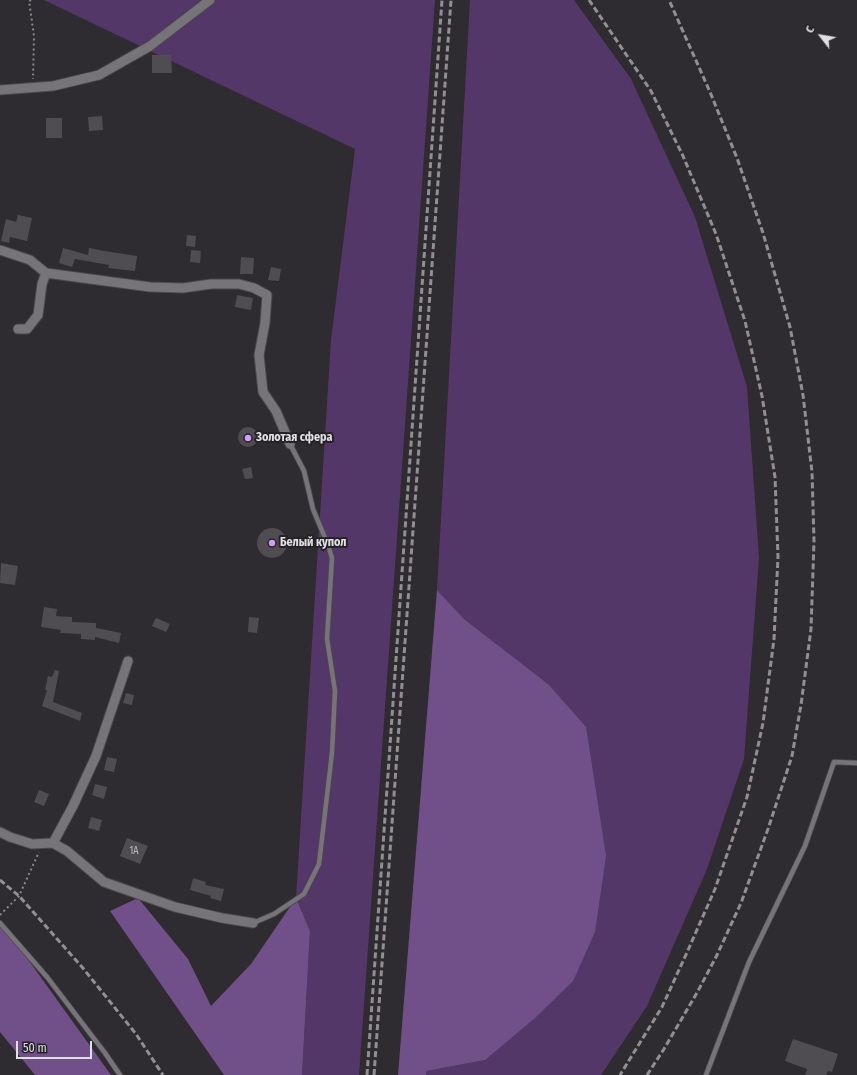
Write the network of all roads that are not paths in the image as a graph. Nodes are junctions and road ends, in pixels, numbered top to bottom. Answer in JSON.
{"nodes":[{"id":1,"x":210,"y":0,"type":"edge"},
{"id":2,"x":0,"y":90,"type":"edge"},
{"id":3,"x":0,"y":250,"type":"edge"},
{"id":4,"x":46,"y":274,"type":"junction"},
{"id":5,"x":18,"y":329,"type":"dead end"},
{"id":6,"x":290,"y":444,"type":"joint"},
{"id":7,"x":128,"y":661,"type":"dead end"},
{"id":8,"x":857,"y":763,"type":"edge"},
{"id":9,"x":0,"y":832,"type":"edge"},
{"id":10,"x":53,"y":843,"type":"junction"},
{"id":11,"x":0,"y":923,"type":"edge"},
{"id":12,"x":253,"y":923,"type":"joint"},
{"id":13,"x":120,"y":1075,"type":"edge"},
{"id":14,"x":706,"y":1075,"type":"edge"}],
"edges":[{"from":1,"to":2,"type":"street"},
{"from":3,"to":4,"type":"street"},
{"from":4,"to":5,"type":"street"},
{"from":4,"to":6,"type":"street"},
{"from":6,"to":12,"type":"lane"},
{"from":7,"to":10,"type":"street"},
{"from":8,"to":14,"type":"lane"},
{"from":9,"to":10,"type":"street"},
{"from":10,"to":12,"type":"street"},
{"from":11,"to":13,"type":"lane"}]}
